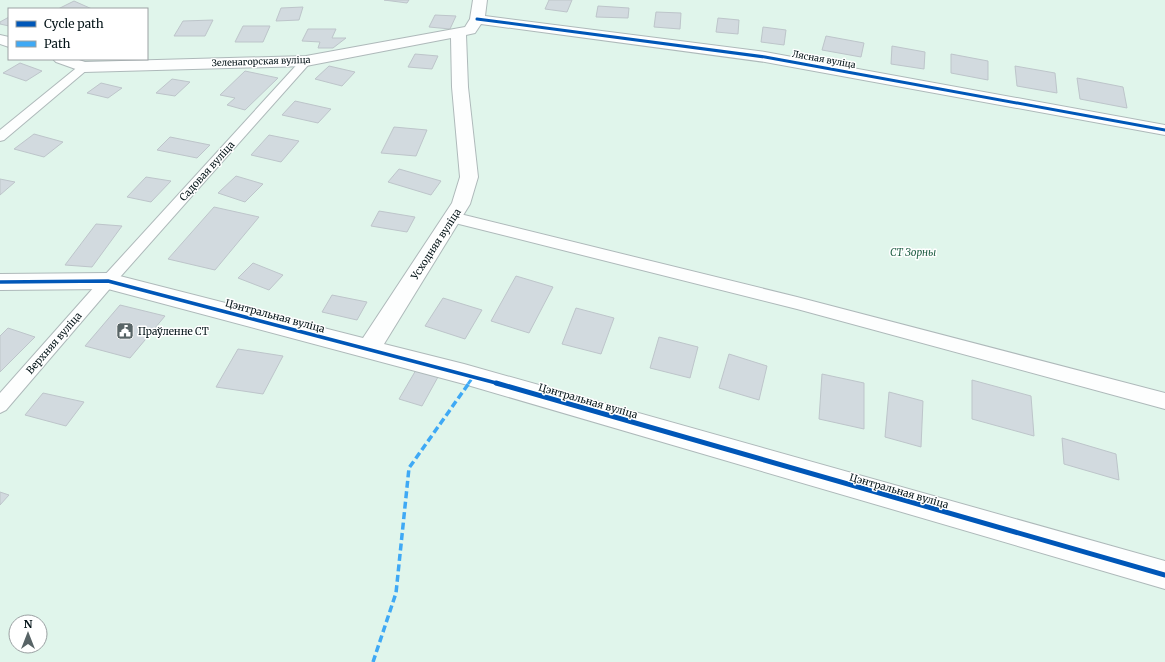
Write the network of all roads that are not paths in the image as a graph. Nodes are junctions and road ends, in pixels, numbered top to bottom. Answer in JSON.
{"nodes":[{"id":1,"x":480,"y":0,"type":"edge"},
{"id":2,"x":477,"y":19,"type":"junction"},
{"id":3,"x":458,"y":33,"type":"junction"},
{"id":4,"x":64,"y":60,"type":"edge"},
{"id":5,"x":306,"y":61,"type":"junction"},
{"id":6,"x":84,"y":66,"type":"junction"},
{"id":7,"x":1165,"y":130,"type":"edge"},
{"id":8,"x":0,"y":137,"type":"edge"},
{"id":9,"x":452,"y":217,"type":"junction"},
{"id":10,"x":108,"y":281,"type":"junction"},
{"id":11,"x":0,"y":282,"type":"edge"},
{"id":12,"x":369,"y":348,"type":"junction"},
{"id":13,"x":1165,"y":401,"type":"edge"},
{"id":14,"x":0,"y":405,"type":"edge"},
{"id":15,"x":1165,"y":575,"type":"edge"}],
"edges":[{"from":1,"to":2,"type":"street"},
{"from":2,"to":3,"type":"street","name":"Зеленагорская вуліца"},
{"from":2,"to":7,"type":"street","name":"Лясная вуліца"},
{"from":3,"to":5,"type":"street","name":"Зеленагорская вуліца"},
{"from":3,"to":9,"type":"street","name":"Усходняя вуліца"},
{"from":4,"to":6,"type":"street","name":"Зеленагорская вуліца"},
{"from":5,"to":6,"type":"street","name":"Зеленагорская вуліца"},
{"from":5,"to":10,"type":"lane","name":"Садовая вуліца"},
{"from":6,"to":8,"type":"lane"},
{"from":9,"to":12,"type":"street","name":"Усходняя вуліца"},
{"from":9,"to":13,"type":"lane"},
{"from":10,"to":11,"type":"street","name":"Цэнтральная вуліца"},
{"from":10,"to":12,"type":"street","name":"Цэнтральная вуліца"},
{"from":10,"to":14,"type":"lane","name":"Верхняя вуліца"},
{"from":12,"to":15,"type":"street","name":"Цэнтральная вуліца"}]}
